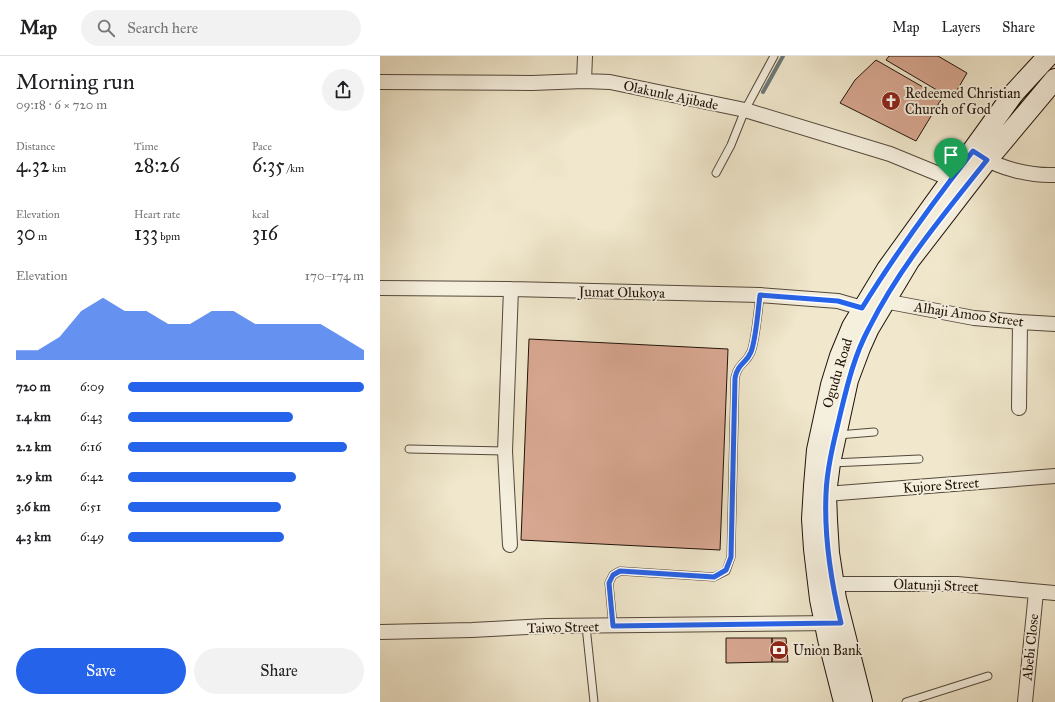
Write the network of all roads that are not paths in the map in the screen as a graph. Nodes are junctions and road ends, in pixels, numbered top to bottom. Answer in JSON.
{"nodes":[{"id":1,"x":585,"y":56,"type":"edge"},
{"id":2,"x":774,"y":56,"type":"edge"},
{"id":3,"x":1048,"y":56,"type":"edge"},
{"id":4,"x":1055,"y":79,"type":"edge"},
{"id":5,"x":584,"y":81,"type":"junction"},
{"id":6,"x":380,"y":82,"type":"edge"},
{"id":7,"x":745,"y":110,"type":"junction"},
{"id":8,"x":980,"y":155,"type":"junction"},
{"id":9,"x":716,"y":173,"type":"dead end"},
{"id":10,"x":1055,"y":175,"type":"edge"},
{"id":11,"x":951,"y":179,"type":"junction"},
{"id":12,"x":380,"y":288,"type":"edge"},
{"id":13,"x":511,"y":289,"type":"junction"},
{"id":14,"x":760,"y":295,"type":"junction"},
{"id":15,"x":884,"y":301,"type":"junction"},
{"id":16,"x":862,"y":308,"type":"junction"},
{"id":17,"x":1020,"y":322,"type":"junction"},
{"id":18,"x":1055,"y":324,"type":"edge"},
{"id":19,"x":1019,"y":408,"type":"dead end"},
{"id":20,"x":874,"y":432,"type":"dead end"},
{"id":21,"x":836,"y":435,"type":"junction"},
{"id":22,"x":409,"y":449,"type":"dead end"},
{"id":23,"x":505,"y":451,"type":"junction"},
{"id":24,"x":919,"y":458,"type":"dead end"},
{"id":25,"x":830,"y":463,"type":"junction"},
{"id":26,"x":1055,"y":476,"type":"edge"},
{"id":27,"x":826,"y":494,"type":"junction"},
{"id":28,"x":510,"y":545,"type":"dead end"},
{"id":29,"x":825,"y":584,"type":"junction"},
{"id":30,"x":1036,"y":592,"type":"junction"},
{"id":31,"x":1055,"y":593,"type":"edge"},
{"id":32,"x":833,"y":623,"type":"junction"},
{"id":33,"x":586,"y":626,"type":"junction"},
{"id":34,"x":613,"y":626,"type":"junction"},
{"id":35,"x":380,"y":632,"type":"edge"},
{"id":36,"x":988,"y":676,"type":"dead end"},
{"id":37,"x":594,"y":702,"type":"edge"},
{"id":38,"x":844,"y":702,"type":"edge"},
{"id":39,"x":862,"y":702,"type":"edge"},
{"id":40,"x":906,"y":702,"type":"edge"},
{"id":41,"x":1025,"y":702,"type":"edge"}],
"edges":[{"from":1,"to":5,"type":"street"},
{"from":2,"to":7,"type":"lane"},
{"from":3,"to":8,"type":"main road","name":"Ogudu Road"},
{"from":4,"to":8,"type":"main road","name":"Ogudu Road"},
{"from":5,"to":6,"type":"street","name":"Olakunle Ajibade"},
{"from":5,"to":7,"type":"street","name":"Olakunle Ajibade"},
{"from":7,"to":9,"type":"lane"},
{"from":7,"to":11,"type":"street","name":"Olakunle Ajibade"},
{"from":8,"to":10,"type":"street"},
{"from":8,"to":11,"type":"main road","name":"Ogudu Road"},
{"from":8,"to":15,"type":"main road","name":"Ogudu Road"},
{"from":11,"to":16,"type":"main road","name":"Ogudu Road"},
{"from":12,"to":13,"type":"street","name":"Jumat Olukoya"},
{"from":13,"to":14,"type":"street","name":"Jumat Olukoya"},
{"from":13,"to":23,"type":"street"},
{"from":14,"to":16,"type":"street","name":"Jumat Olukoya"},
{"from":14,"to":34,"type":"lane"},
{"from":15,"to":17,"type":"street","name":"Alhaji Amoo Street"},
{"from":15,"to":21,"type":"main road","name":"Ogudu Road"},
{"from":16,"to":29,"type":"main road","name":"Ogudu Road"},
{"from":17,"to":18,"type":"street","name":"Alhaji Amoo Street"},
{"from":17,"to":19,"type":"street"},
{"from":20,"to":21,"type":"lane"},
{"from":21,"to":25,"type":"main road","name":"Ogudu Road"},
{"from":22,"to":23,"type":"lane"},
{"from":23,"to":28,"type":"street"},
{"from":24,"to":25,"type":"lane"},
{"from":25,"to":27,"type":"main road","name":"Ogudu Road"},
{"from":26,"to":27,"type":"street","name":"Kujore Street"},
{"from":27,"to":29,"type":"main road","name":"Ogudu Road"},
{"from":29,"to":30,"type":"street","name":"Olatunji Street"},
{"from":29,"to":32,"type":"main road","name":"Ogudu Road"},
{"from":30,"to":31,"type":"street","name":"Olatunji Street"},
{"from":30,"to":41,"type":"street","name":"Abebi Close"},
{"from":32,"to":34,"type":"street","name":"Taiwo Street"},
{"from":32,"to":38,"type":"main road","name":"Ogudu Road"},
{"from":32,"to":39,"type":"main road","name":"Ogudu Road"},
{"from":33,"to":34,"type":"street","name":"Taiwo Street"},
{"from":33,"to":35,"type":"street","name":"Taiwo Street"},
{"from":33,"to":37,"type":"lane"},
{"from":36,"to":40,"type":"lane"}]}
